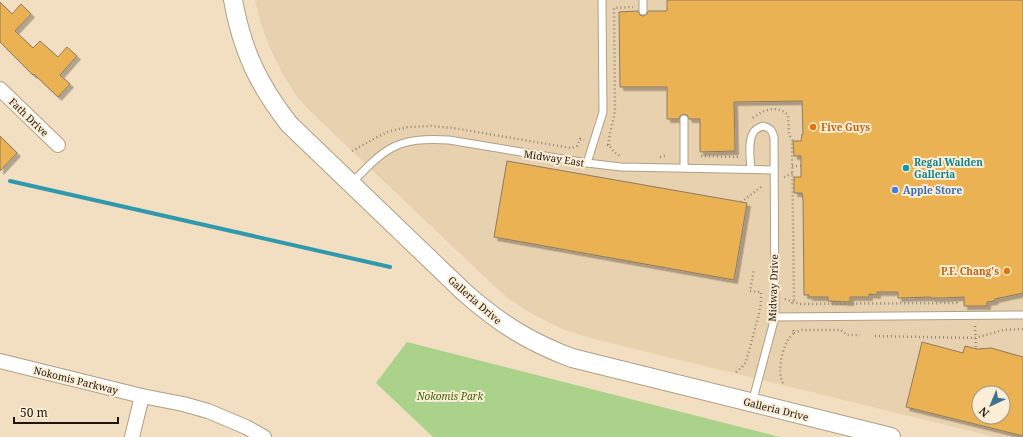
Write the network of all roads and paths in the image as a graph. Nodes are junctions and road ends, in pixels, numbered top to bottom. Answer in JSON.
{"nodes":[{"id":1,"x":233,"y":0,"type":"edge"},
{"id":2,"x":602,"y":0,"type":"edge"},
{"id":3,"x":643,"y":0,"type":"edge"},
{"id":4,"x":640,"y":9,"type":"joint"},
{"id":5,"x":0,"y":89,"type":"edge"},
{"id":6,"x":684,"y":119,"type":"dead end"},
{"id":7,"x":58,"y":145,"type":"dead end"},
{"id":8,"x":623,"y":156,"type":"dead end"},
{"id":9,"x":587,"y":163,"type":"junction"},
{"id":10,"x":792,"y":166,"type":"dead end"},
{"id":11,"x":801,"y":166,"type":"dead end"},
{"id":12,"x":684,"y":168,"type":"junction"},
{"id":13,"x":750,"y":169,"type":"junction"},
{"id":14,"x":774,"y":170,"type":"junction"},
{"id":15,"x":793,"y":173,"type":"dead end"},
{"id":16,"x":783,"y":177,"type":"dead end"},
{"id":17,"x":351,"y":184,"type":"junction"},
{"id":18,"x":761,"y":187,"type":"dead end"},
{"id":19,"x":741,"y":202,"type":"dead end"},
{"id":20,"x":754,"y":269,"type":"dead end"},
{"id":21,"x":786,"y":299,"type":"dead end"},
{"id":22,"x":794,"y":301,"type":"dead end"},
{"id":23,"x":761,"y":303,"type":"junction"},
{"id":24,"x":765,"y":304,"type":"dead end"},
{"id":25,"x":1023,"y":315,"type":"edge"},
{"id":26,"x":774,"y":317,"type":"junction"},
{"id":27,"x":975,"y":324,"type":"dead end"},
{"id":28,"x":793,"y":328,"type":"dead end"},
{"id":29,"x":1023,"y":329,"type":"edge"},
{"id":30,"x":794,"y":333,"type":"junction"},
{"id":31,"x":860,"y":335,"type":"dead end"},
{"id":32,"x":875,"y":336,"type":"dead end"},
{"id":33,"x":975,"y":338,"type":"junction"},
{"id":34,"x":976,"y":349,"type":"dead end"},
{"id":35,"x":0,"y":361,"type":"edge"},
{"id":36,"x":736,"y":372,"type":"dead end"},
{"id":37,"x":783,"y":383,"type":"dead end"},
{"id":38,"x":142,"y":396,"type":"junction"},
{"id":39,"x":752,"y":403,"type":"junction"},
{"id":40,"x":132,"y":437,"type":"edge"},
{"id":41,"x":264,"y":437,"type":"edge"},
{"id":42,"x":891,"y":437,"type":"edge"}],
"edges":[{"from":1,"to":17,"type":"street","name":"Galleria Drive"},
{"from":2,"to":9,"type":"lane"},
{"from":3,"to":4,"type":"lane"},
{"from":4,"to":8,"type":"path"},
{"from":5,"to":7,"type":"street","name":"Fath Drive"},
{"from":6,"to":12,"type":"lane"},
{"from":9,"to":12,"type":"lane","name":"Midway East"},
{"from":9,"to":17,"type":"lane","name":"Midway East"},
{"from":10,"to":11,"type":"path"},
{"from":12,"to":13,"type":"lane","name":"Midway East"},
{"from":13,"to":14,"type":"lane","name":"Midway East"},
{"from":13,"to":14,"type":"lane","name":"Midway Drive"},
{"from":14,"to":26,"type":"lane","name":"Midway Drive"},
{"from":15,"to":16,"type":"path"},
{"from":17,"to":39,"type":"street","name":"Galleria Drive"},
{"from":18,"to":19,"type":"path"},
{"from":20,"to":23,"type":"path"},
{"from":21,"to":22,"type":"path"},
{"from":23,"to":24,"type":"path"},
{"from":23,"to":36,"type":"path"},
{"from":25,"to":26,"type":"lane"},
{"from":26,"to":39,"type":"lane","name":"Midway Drive"},
{"from":27,"to":33,"type":"path"},
{"from":28,"to":30,"type":"path"},
{"from":29,"to":33,"type":"path"},
{"from":30,"to":31,"type":"path"},
{"from":30,"to":37,"type":"path"},
{"from":32,"to":33,"type":"path"},
{"from":33,"to":34,"type":"path"},
{"from":35,"to":38,"type":"street","name":"Nokomis Parkway"},
{"from":38,"to":40,"type":"street"},
{"from":38,"to":41,"type":"street","name":"Nokomis Parkway"},
{"from":39,"to":42,"type":"street","name":"Galleria Drive"}]}
